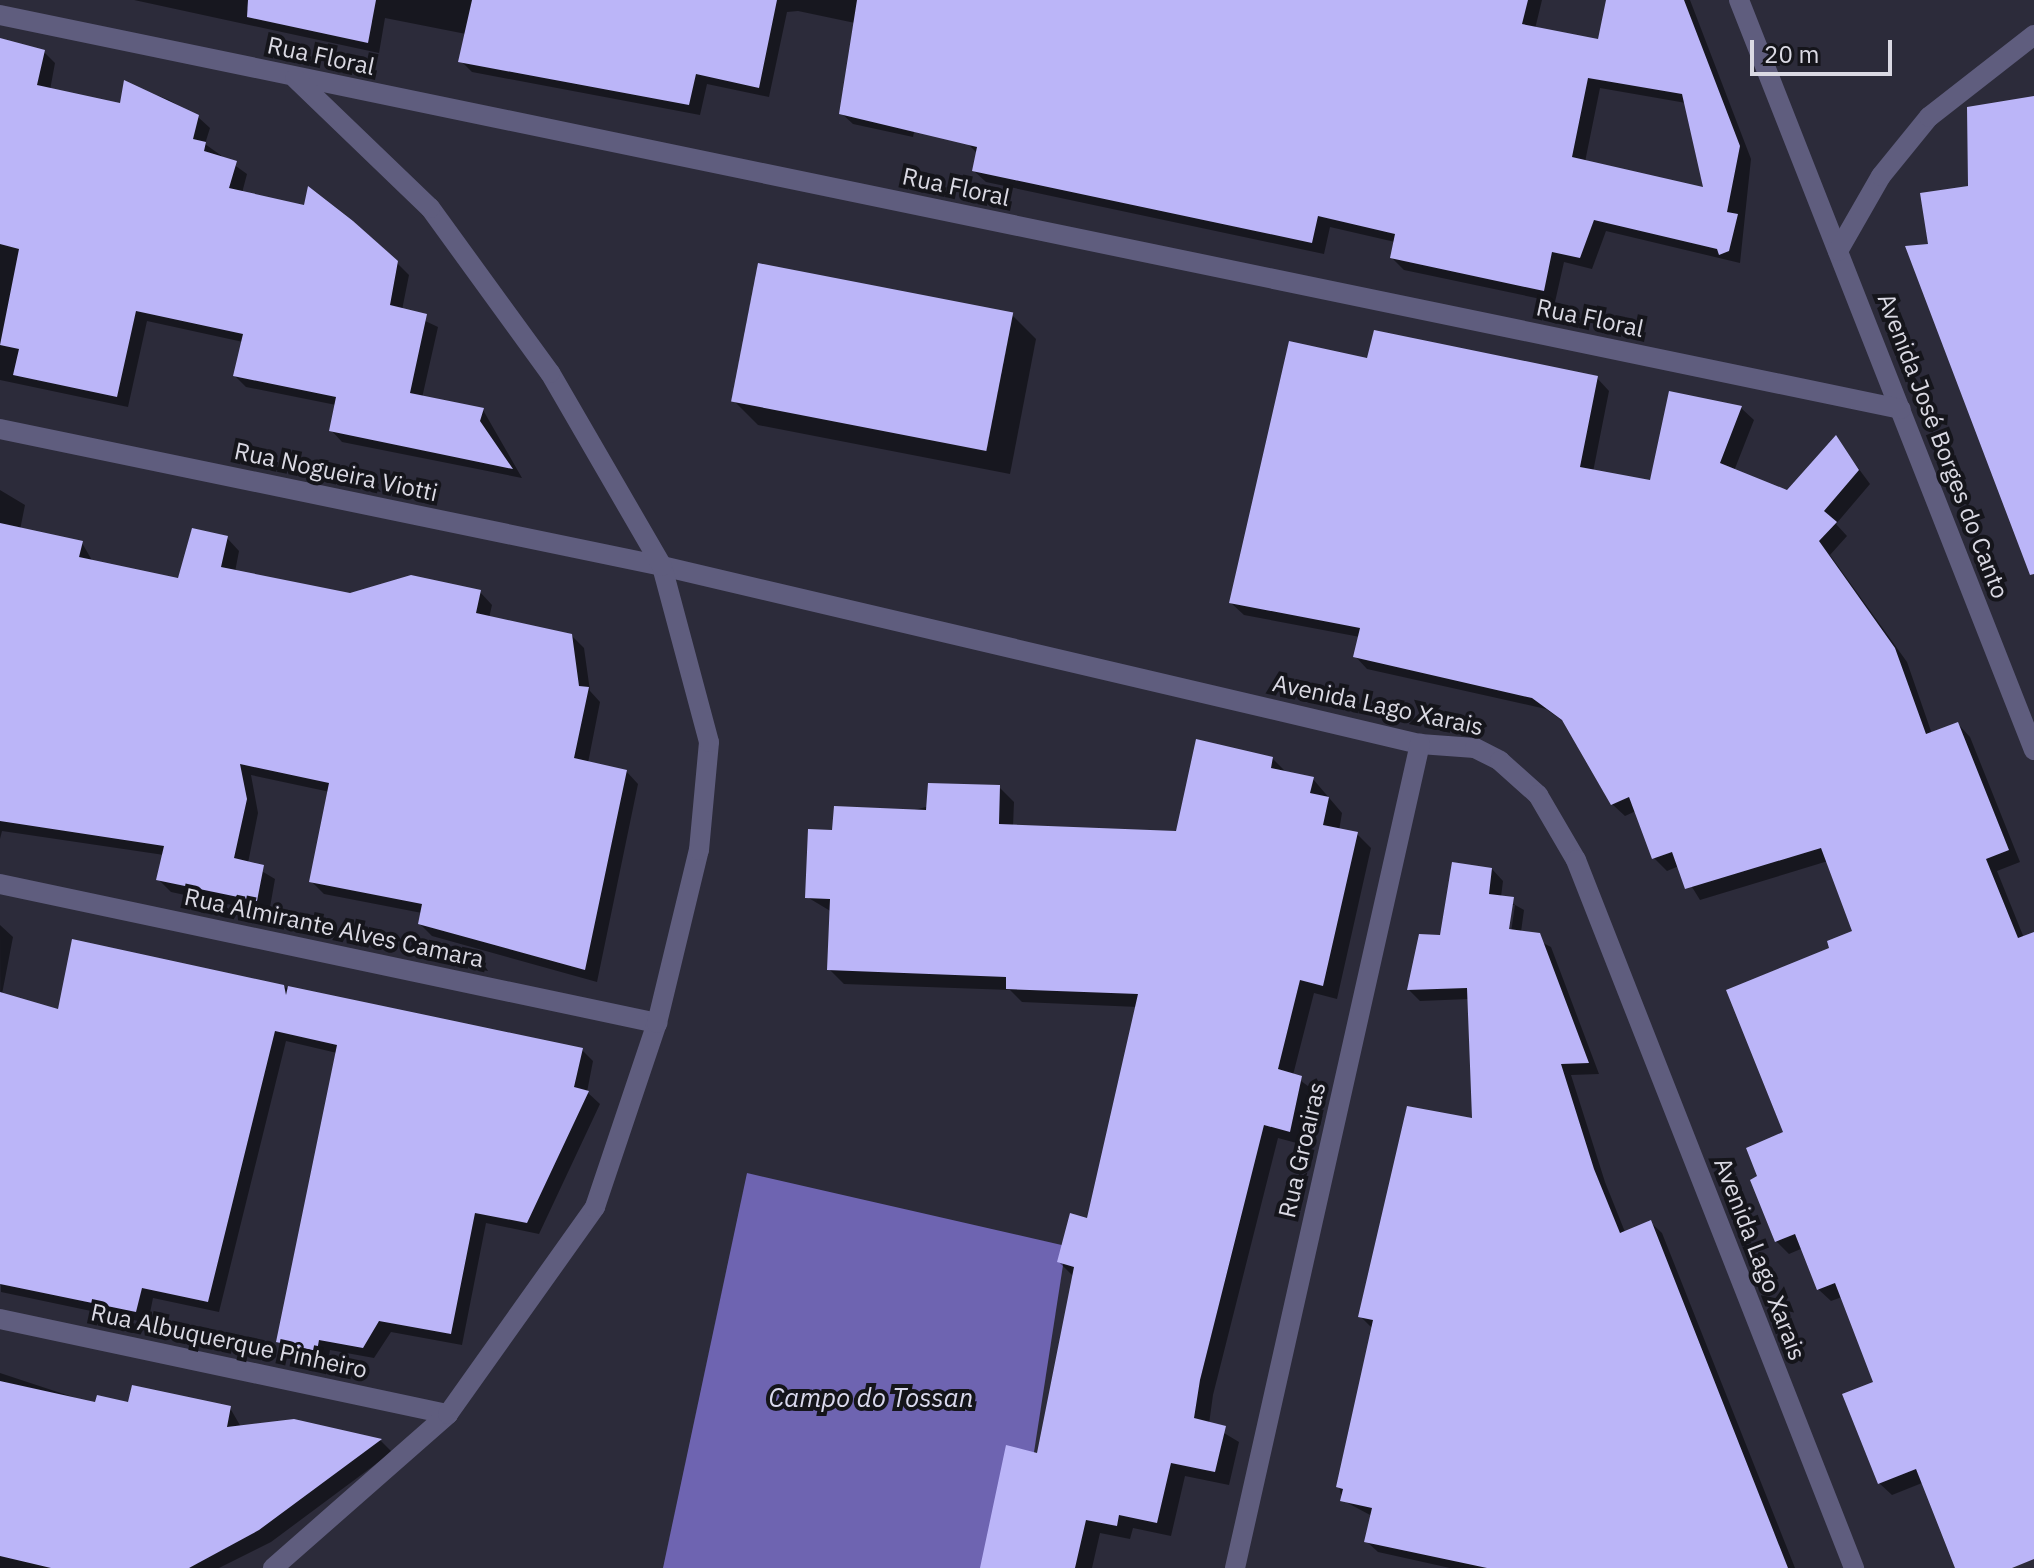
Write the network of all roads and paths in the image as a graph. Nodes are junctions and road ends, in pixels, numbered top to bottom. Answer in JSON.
{"nodes":[{"id":1,"x":1739,"y":0,"type":"edge"},
{"id":2,"x":0,"y":15,"type":"edge"},
{"id":3,"x":2034,"y":35,"type":"edge"},
{"id":4,"x":293,"y":77,"type":"junction"},
{"id":5,"x":1838,"y":251,"type":"junction"},
{"id":6,"x":1901,"y":409,"type":"junction"},
{"id":7,"x":0,"y":429,"type":"edge"},
{"id":8,"x":662,"y":566,"type":"junction"},
{"id":9,"x":1420,"y":744,"type":"junction"},
{"id":10,"x":2034,"y":750,"type":"edge"},
{"id":11,"x":0,"y":884,"type":"edge"},
{"id":12,"x":657,"y":1023,"type":"junction"},
{"id":13,"x":0,"y":1319,"type":"edge"},
{"id":14,"x":448,"y":1414,"type":"junction"},
{"id":15,"x":273,"y":1568,"type":"edge"},
{"id":16,"x":1235,"y":1568,"type":"edge"},
{"id":17,"x":1854,"y":1568,"type":"edge"}],
"edges":[{"from":1,"to":5,"type":"street","name":"Avenida José Borges do Canto"},
{"from":2,"to":4,"type":"street","name":"Rua Floral"},
{"from":3,"to":5,"type":"street"},
{"from":4,"to":6,"type":"street","name":"Rua Floral"},
{"from":4,"to":8,"type":"street"},
{"from":5,"to":6,"type":"street","name":"Avenida José Borges do Canto"},
{"from":6,"to":10,"type":"street","name":"Avenida José Borges do Canto"},
{"from":7,"to":8,"type":"street","name":"Rua Nogueira Viotti"},
{"from":8,"to":9,"type":"street","name":"Avenida Lago Xarais"},
{"from":8,"to":12,"type":"street"},
{"from":9,"to":16,"type":"street","name":"Rua Groairas"},
{"from":9,"to":17,"type":"street","name":"Avenida Lago Xarais"},
{"from":11,"to":12,"type":"street","name":"Rua Almirante Alves Camara"},
{"from":12,"to":14,"type":"street"},
{"from":13,"to":14,"type":"street","name":"Rua Albuquerque Pinheiro"},
{"from":14,"to":15,"type":"street"}]}
